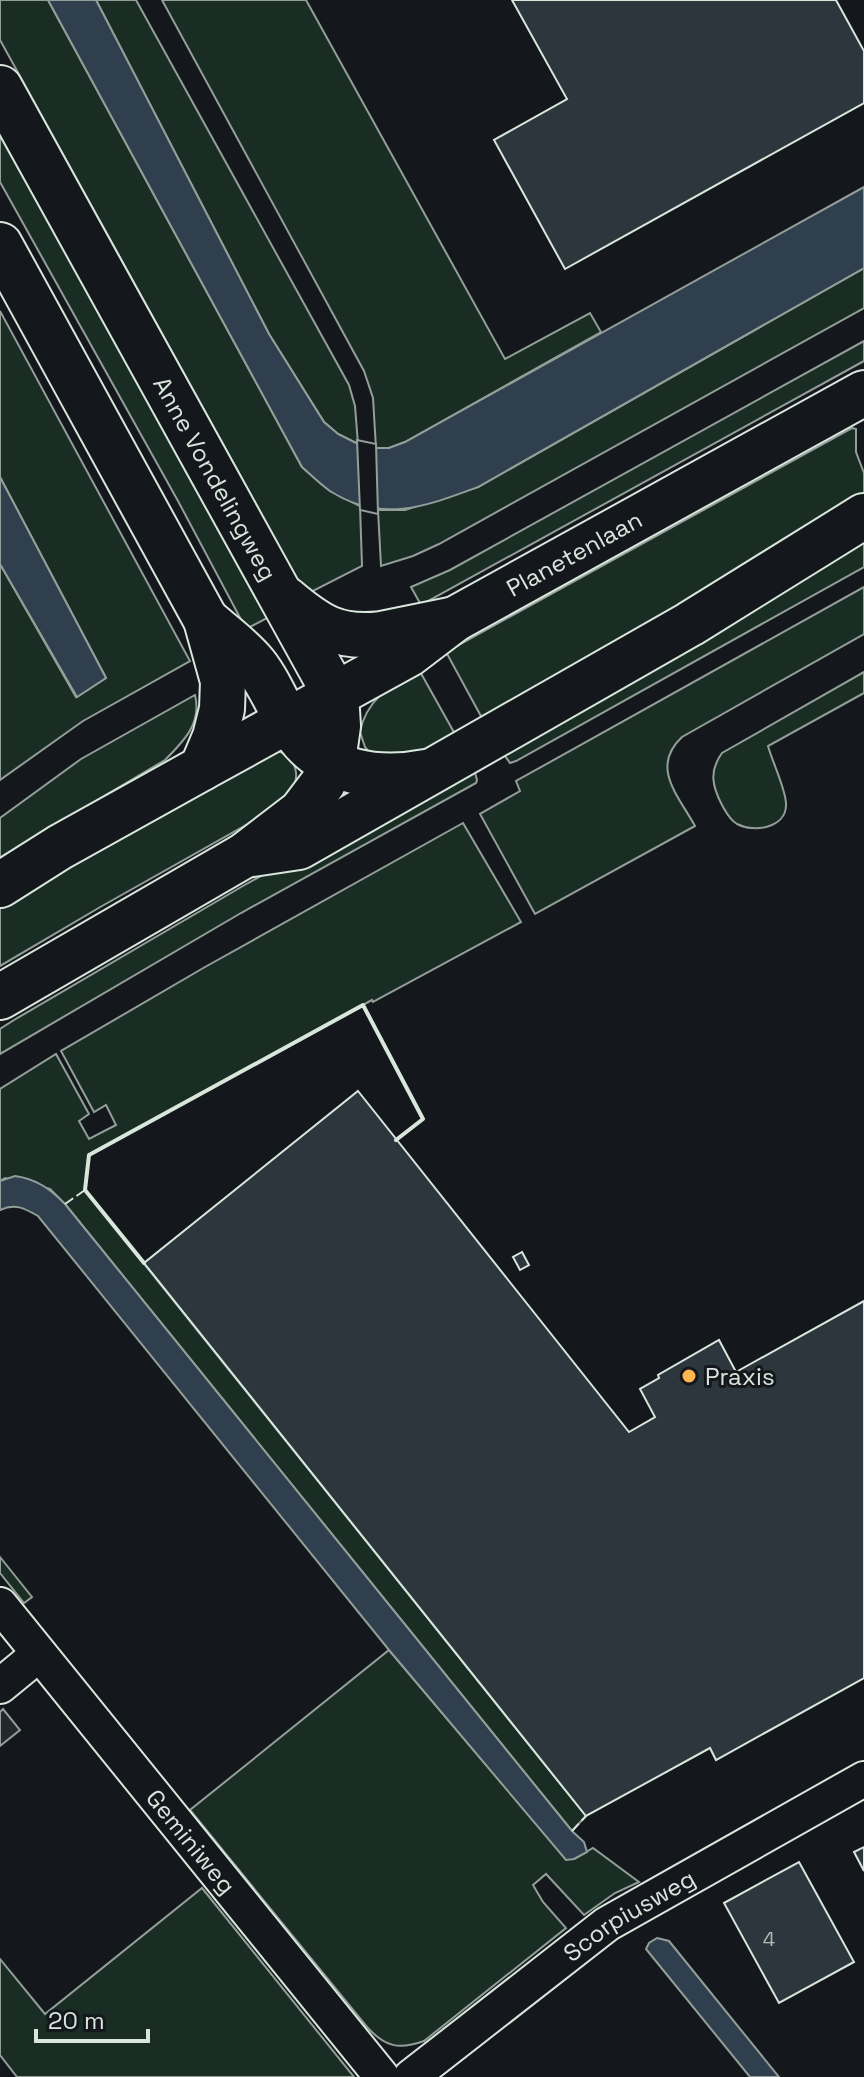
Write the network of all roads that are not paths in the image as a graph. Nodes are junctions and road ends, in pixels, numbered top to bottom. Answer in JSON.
{"nodes":[{"id":1,"x":0,"y":88,"type":"edge"},
{"id":2,"x":0,"y":245,"type":"edge"},
{"id":3,"x":864,"y":393,"type":"edge"},
{"id":4,"x":864,"y":516,"type":"edge"},
{"id":5,"x":281,"y":595,"type":"junction"},
{"id":6,"x":455,"y":619,"type":"junction"},
{"id":7,"x":206,"y":620,"type":"junction"},
{"id":8,"x":333,"y":695,"type":"junction"},
{"id":9,"x":288,"y":720,"type":"junction"},
{"id":10,"x":332,"y":764,"type":"junction"},
{"id":11,"x":202,"y":768,"type":"junction"},
{"id":12,"x":435,"y":770,"type":"junction"},
{"id":13,"x":245,"y":855,"type":"junction"},
{"id":14,"x":0,"y":885,"type":"edge"},
{"id":15,"x":0,"y":997,"type":"edge"},
{"id":16,"x":0,"y":1605,"type":"edge"},
{"id":17,"x":39,"y":1654,"type":"junction"},
{"id":18,"x":0,"y":1686,"type":"edge"},
{"id":19,"x":864,"y":1779,"type":"edge"},
{"id":20,"x":382,"y":2077,"type":"edge"},
{"id":21,"x":411,"y":2077,"type":"edge"}],
"edges":[{"from":1,"to":5,"type":"main road","name":"Anne Vondelingweg"},
{"from":2,"to":7,"type":"main road"},
{"from":3,"to":6,"type":"main road","name":"Planetenlaan"},
{"from":4,"to":12,"type":"main road"},
{"from":5,"to":6,"type":"main road"},
{"from":5,"to":8,"type":"main road","name":"Anne Vondelingweg"},
{"from":6,"to":8,"type":"main road","name":"Planetenlaan"},
{"from":7,"to":9,"type":"main road"},
{"from":7,"to":11,"type":"main road"},
{"from":8,"to":9,"type":"main road","name":"Planetenlaan"},
{"from":8,"to":10,"type":"main road","name":"Anne Vondelingweg"},
{"from":9,"to":10,"type":"main road"},
{"from":9,"to":11,"type":"main road","name":"Planetenlaan"},
{"from":10,"to":12,"type":"main road"},
{"from":10,"to":13,"type":"main road","name":"Anne Vondelingweg"},
{"from":11,"to":14,"type":"main road","name":"Planetenlaan"},
{"from":12,"to":13,"type":"main road"},
{"from":13,"to":15,"type":"main road"},
{"from":16,"to":17,"type":"street","name":"Geminiweg"},
{"from":17,"to":18,"type":"street"},
{"from":17,"to":20,"type":"street","name":"Geminiweg"},
{"from":19,"to":21,"type":"street","name":"Scorpiusweg"}]}
